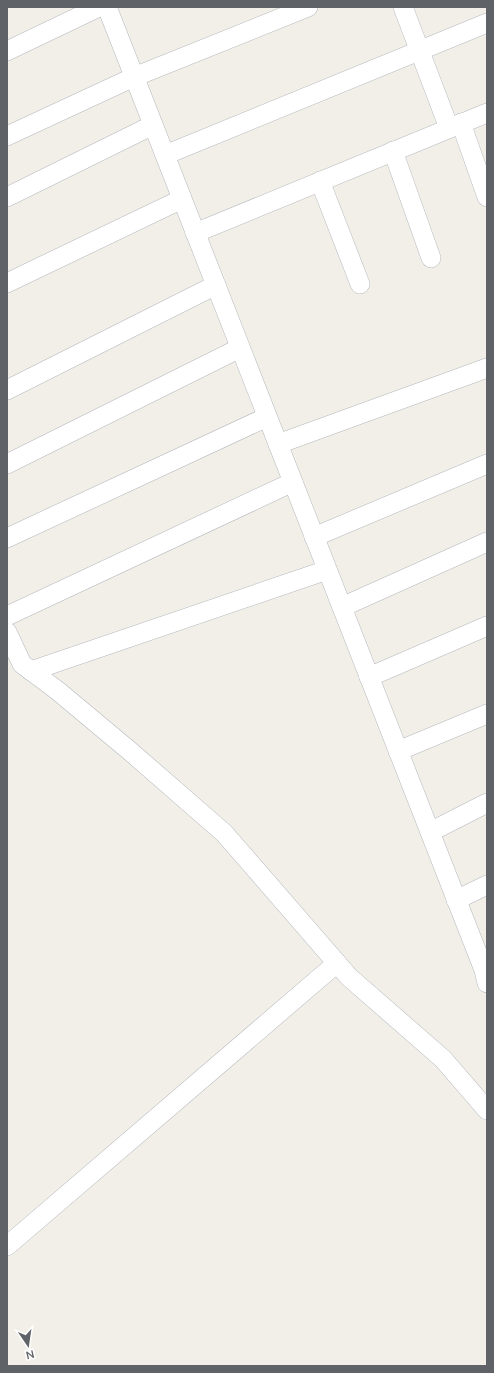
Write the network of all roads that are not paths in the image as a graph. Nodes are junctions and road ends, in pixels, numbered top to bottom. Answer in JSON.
{"nodes":[{"id":1,"x":98,"y":7,"type":"edge"},
{"id":2,"x":107,"y":7,"type":"edge"},
{"id":3,"x":308,"y":7,"type":"edge"},
{"id":4,"x":403,"y":7,"type":"edge"},
{"id":5,"x":487,"y":23,"type":"edge"},
{"id":6,"x":420,"y":50,"type":"junction"},
{"id":7,"x":7,"y":51,"type":"edge"},
{"id":8,"x":134,"y":77,"type":"junction"},
{"id":9,"x":487,"y":113,"type":"edge"},
{"id":10,"x":153,"y":125,"type":"junction"},
{"id":11,"x":455,"y":126,"type":"junction"},
{"id":12,"x":7,"y":136,"type":"edge"},
{"id":13,"x":393,"y":151,"type":"junction"},
{"id":14,"x":165,"y":155,"type":"junction"},
{"id":15,"x":320,"y":181,"type":"junction"},
{"id":16,"x":7,"y":197,"type":"edge"},
{"id":17,"x":487,"y":197,"type":"edge"},
{"id":18,"x":182,"y":199,"type":"junction"},
{"id":19,"x":195,"y":233,"type":"junction"},
{"id":20,"x":431,"y":258,"type":"dead end"},
{"id":21,"x":7,"y":283,"type":"edge"},
{"id":22,"x":360,"y":284,"type":"dead end"},
{"id":23,"x":216,"y":285,"type":"junction"},
{"id":24,"x":240,"y":348,"type":"junction"},
{"id":25,"x":487,"y":368,"type":"edge"},
{"id":26,"x":7,"y":390,"type":"edge"},
{"id":27,"x":267,"y":417,"type":"junction"},
{"id":28,"x":278,"y":444,"type":"junction"},
{"id":29,"x":7,"y":464,"type":"edge"},
{"id":30,"x":487,"y":464,"type":"edge"},
{"id":31,"x":293,"y":482,"type":"junction"},
{"id":32,"x":314,"y":537,"type":"junction"},
{"id":33,"x":7,"y":538,"type":"edge"},
{"id":34,"x":487,"y":542,"type":"edge"},
{"id":35,"x":327,"y":570,"type":"junction"},
{"id":36,"x":342,"y":607,"type":"junction"},
{"id":37,"x":7,"y":616,"type":"edge"},
{"id":38,"x":487,"y":626,"type":"edge"},
{"id":39,"x":7,"y":632,"type":"edge"},
{"id":40,"x":31,"y":671,"type":"junction"},
{"id":41,"x":369,"y":677,"type":"junction"},
{"id":42,"x":487,"y":714,"type":"edge"},
{"id":43,"x":398,"y":751,"type":"junction"},
{"id":44,"x":487,"y":803,"type":"edge"},
{"id":45,"x":430,"y":832,"type":"junction"},
{"id":46,"x":487,"y":885,"type":"edge"},
{"id":47,"x":456,"y":900,"type":"junction"},
{"id":48,"x":337,"y":963,"type":"junction"},
{"id":49,"x":486,"y":974,"type":"edge"},
{"id":50,"x":487,"y":1110,"type":"edge"},
{"id":51,"x":7,"y":1246,"type":"edge"}],
"edges":[{"from":1,"to":7,"type":"street"},
{"from":2,"to":8,"type":"street"},
{"from":3,"to":8,"type":"street"},
{"from":4,"to":6,"type":"street"},
{"from":5,"to":6,"type":"street"},
{"from":6,"to":11,"type":"street"},
{"from":6,"to":14,"type":"street"},
{"from":8,"to":10,"type":"street"},
{"from":8,"to":12,"type":"street"},
{"from":9,"to":11,"type":"street"},
{"from":10,"to":14,"type":"street"},
{"from":10,"to":16,"type":"street"},
{"from":11,"to":13,"type":"street"},
{"from":11,"to":17,"type":"street"},
{"from":13,"to":15,"type":"street"},
{"from":13,"to":20,"type":"street"},
{"from":14,"to":18,"type":"street"},
{"from":15,"to":19,"type":"street"},
{"from":15,"to":22,"type":"street"},
{"from":18,"to":19,"type":"street"},
{"from":18,"to":21,"type":"street"},
{"from":19,"to":23,"type":"street"},
{"from":23,"to":24,"type":"street"},
{"from":23,"to":26,"type":"street"},
{"from":24,"to":27,"type":"street"},
{"from":24,"to":29,"type":"street"},
{"from":25,"to":28,"type":"street"},
{"from":27,"to":28,"type":"street"},
{"from":27,"to":33,"type":"street"},
{"from":28,"to":31,"type":"street"},
{"from":30,"to":32,"type":"street"},
{"from":31,"to":32,"type":"street"},
{"from":31,"to":37,"type":"street"},
{"from":32,"to":35,"type":"street"},
{"from":34,"to":36,"type":"street"},
{"from":35,"to":36,"type":"street"},
{"from":35,"to":40,"type":"street"},
{"from":36,"to":41,"type":"street"},
{"from":38,"to":41,"type":"street"},
{"from":39,"to":40,"type":"street"},
{"from":40,"to":48,"type":"street"},
{"from":41,"to":43,"type":"street"},
{"from":42,"to":43,"type":"street"},
{"from":43,"to":45,"type":"street"},
{"from":44,"to":45,"type":"street"},
{"from":45,"to":47,"type":"street"},
{"from":46,"to":47,"type":"street"},
{"from":47,"to":49,"type":"street"},
{"from":48,"to":50,"type":"street"},
{"from":48,"to":51,"type":"street"}]}
